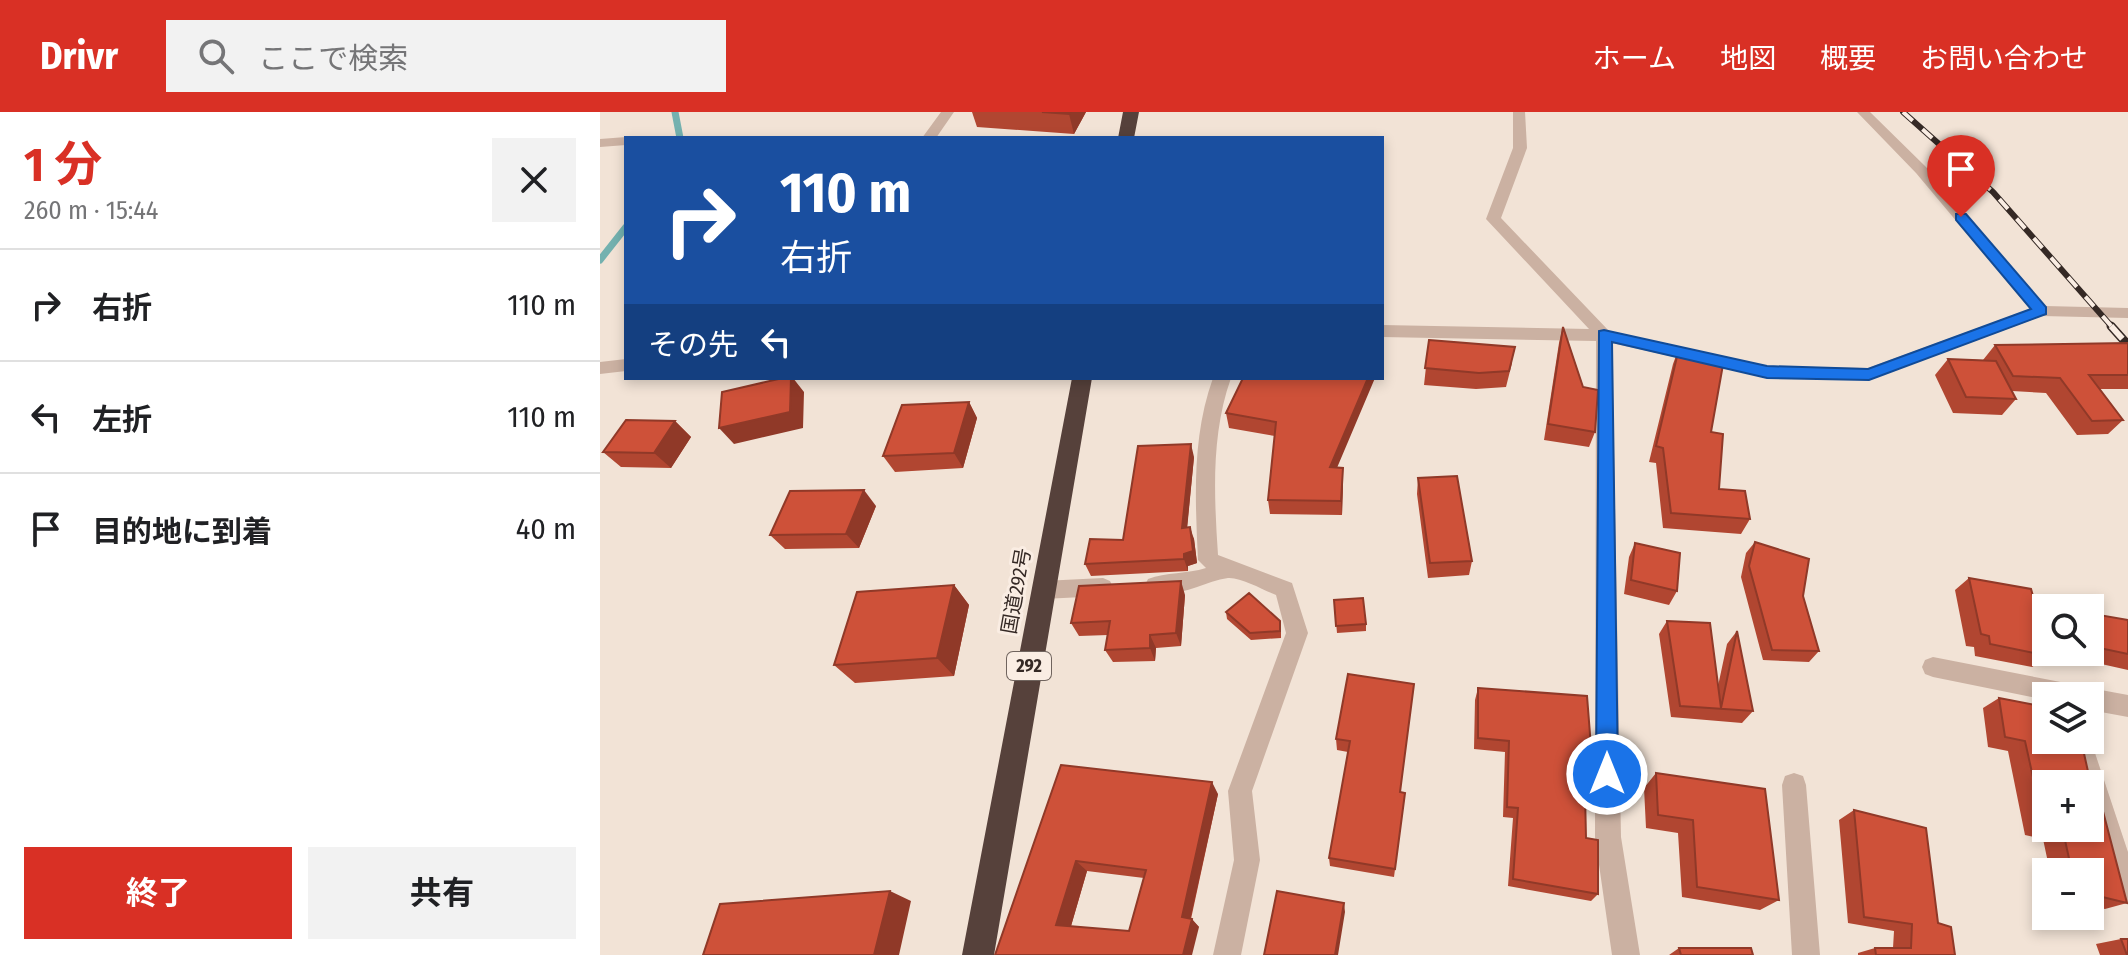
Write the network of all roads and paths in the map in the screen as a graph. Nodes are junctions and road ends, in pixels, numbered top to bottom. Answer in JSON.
{"nodes":[{"id":1,"x":948,"y":112,"type":"edge"},
{"id":2,"x":1131,"y":112,"type":"edge"},
{"id":3,"x":1519,"y":112,"type":"edge"},
{"id":4,"x":1863,"y":112,"type":"edge"},
{"id":5,"x":930,"y":136,"type":"edge"},
{"id":6,"x":1126,"y":136,"type":"edge"},
{"id":7,"x":624,"y":141,"type":"edge"},
{"id":8,"x":600,"y":143,"type":"edge"},
{"id":9,"x":2041,"y":311,"type":"junction"},
{"id":10,"x":2128,"y":313,"type":"edge"},
{"id":11,"x":1384,"y":331,"type":"edge"},
{"id":12,"x":1604,"y":335,"type":"junction"},
{"id":13,"x":624,"y":365,"type":"edge"},
{"id":14,"x":600,"y":368,"type":"edge"},
{"id":15,"x":1082,"y":380,"type":"edge"},
{"id":16,"x":1221,"y":380,"type":"edge"},
{"id":17,"x":1230,"y":569,"type":"junction"},
{"id":18,"x":1043,"y":590,"type":"junction"},
{"id":19,"x":1933,"y":667,"type":"dead end"},
{"id":20,"x":2032,"y":687,"type":"edge"},
{"id":21,"x":2104,"y":702,"type":"edge"},
{"id":22,"x":2128,"y":706,"type":"edge"},
{"id":23,"x":2084,"y":754,"type":"edge"},
{"id":24,"x":1794,"y":785,"type":"dead end"},
{"id":25,"x":2128,"y":891,"type":"edge"},
{"id":26,"x":978,"y":955,"type":"edge"},
{"id":27,"x":1227,"y":955,"type":"edge"},
{"id":28,"x":1626,"y":955,"type":"edge"},
{"id":29,"x":1806,"y":955,"type":"edge"}],
"edges":[{"from":1,"to":5,"type":"street"},
{"from":2,"to":6,"type":"highway"},
{"from":3,"to":12,"type":"street"},
{"from":4,"to":9,"type":"street"},
{"from":7,"to":8,"type":"street"},
{"from":9,"to":10,"type":"street"},
{"from":9,"to":12,"type":"street"},
{"from":11,"to":12,"type":"street"},
{"from":12,"to":28,"type":"street"},
{"from":13,"to":14,"type":"street"},
{"from":15,"to":18,"type":"highway","name":"国道292号","number":"292"},
{"from":16,"to":17,"type":"street"},
{"from":17,"to":18,"type":"street"},
{"from":17,"to":27,"type":"street"},
{"from":18,"to":26,"type":"highway","name":"国道292号","number":"292"},
{"from":19,"to":20,"type":"street"},
{"from":21,"to":22,"type":"street"},
{"from":23,"to":25,"type":"street"},
{"from":24,"to":29,"type":"street"}]}
